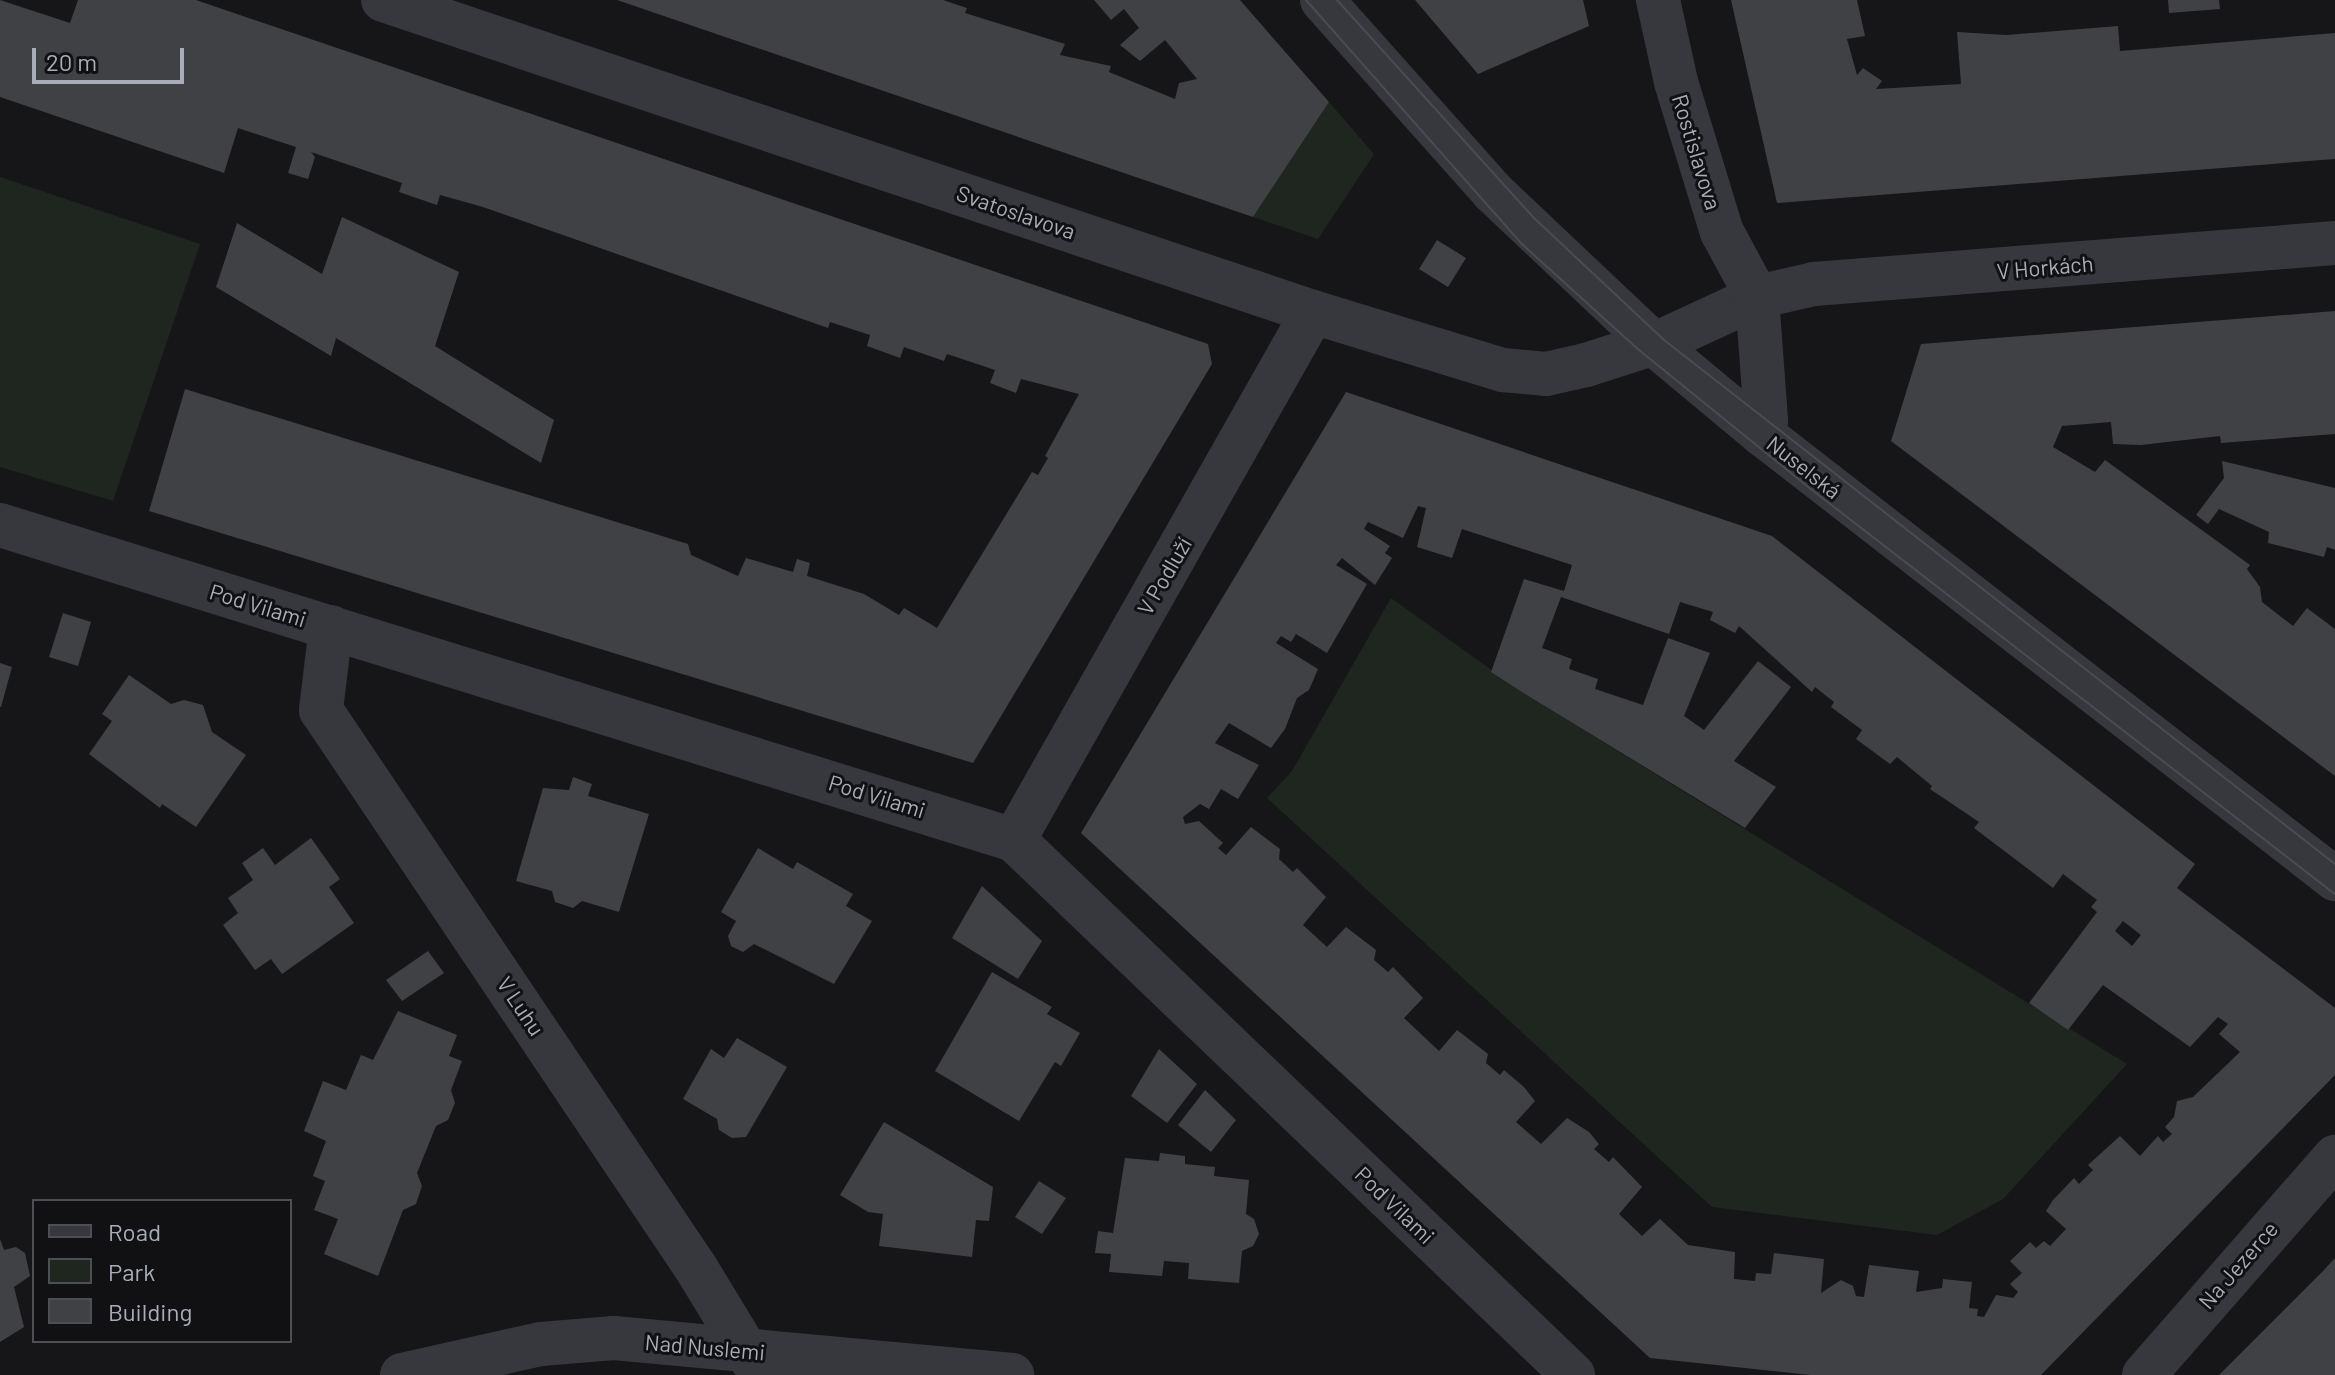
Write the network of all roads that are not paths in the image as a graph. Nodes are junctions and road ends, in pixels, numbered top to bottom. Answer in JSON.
{"nodes":[{"id":1,"x":383,"y":0,"type":"edge"},
{"id":2,"x":1322,"y":0,"type":"edge"},
{"id":3,"x":1658,"y":0,"type":"edge"},
{"id":4,"x":2335,"y":243,"type":"edge"},
{"id":5,"x":1757,"y":297,"type":"junction"},
{"id":6,"x":1313,"y":312,"type":"junction"},
{"id":7,"x":1654,"y":344,"type":"junction"},
{"id":8,"x":1762,"y":434,"type":"junction"},
{"id":9,"x":0,"y":525,"type":"edge"},
{"id":10,"x":331,"y":627,"type":"junction"},
{"id":11,"x":1014,"y":840,"type":"junction"},
{"id":12,"x":2335,"y":879,"type":"edge"},
{"id":13,"x":2335,"y":1157,"type":"edge"},
{"id":14,"x":754,"y":1363,"type":"edge"},
{"id":15,"x":402,"y":1375,"type":"edge"},
{"id":16,"x":1012,"y":1375,"type":"edge"},
{"id":17,"x":1573,"y":1375,"type":"edge"},
{"id":18,"x":2144,"y":1375,"type":"edge"}],
"edges":[{"from":1,"to":6,"type":"street","name":"Svatoslavova"},
{"from":2,"to":7,"type":"street","name":"Nuselská"},
{"from":3,"to":5,"type":"street","name":"Rostislavova"},
{"from":4,"to":5,"type":"street","name":"V Horkách"},
{"from":5,"to":7,"type":"street","name":"V Horkách"},
{"from":5,"to":8,"type":"street"},
{"from":6,"to":7,"type":"street","name":"Svatoslavova"},
{"from":6,"to":11,"type":"street","name":"V Podluží"},
{"from":7,"to":8,"type":"street","name":"Nuselská"},
{"from":8,"to":12,"type":"street","name":"Nuselská"},
{"from":9,"to":10,"type":"street","name":"Pod Vilami"},
{"from":10,"to":11,"type":"street","name":"Pod Vilami"},
{"from":10,"to":14,"type":"street","name":"V Luhu"},
{"from":11,"to":17,"type":"street","name":"Pod Vilami"},
{"from":13,"to":18,"type":"street","name":"Na Jezerce"},
{"from":14,"to":15,"type":"street","name":"Nad Nuslemi"},
{"from":14,"to":16,"type":"street","name":"Nad Nuslemi"}]}
